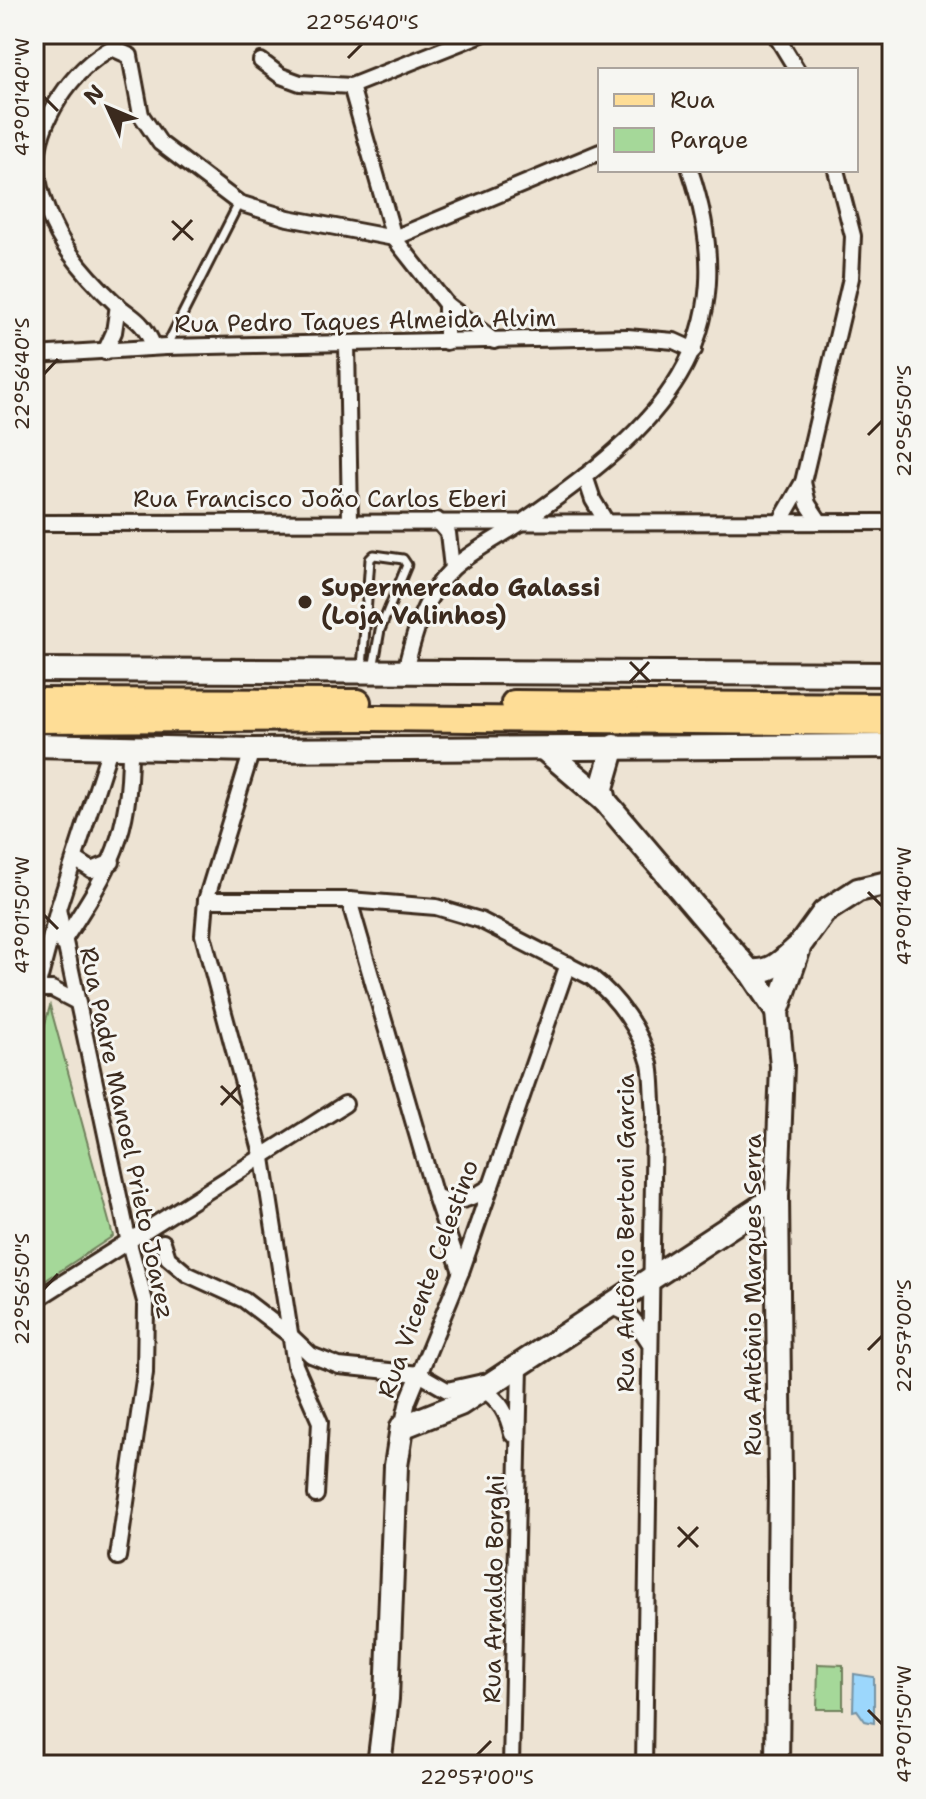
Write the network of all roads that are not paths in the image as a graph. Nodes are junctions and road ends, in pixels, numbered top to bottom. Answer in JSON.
{"nodes":[{"id":1,"x":482,"y":34,"type":"edge"},
{"id":2,"x":775,"y":34,"type":"edge"},
{"id":3,"x":261,"y":61,"type":"dead end"},
{"id":4,"x":796,"y":68,"type":"edge"},
{"id":5,"x":351,"y":86,"type":"junction"},
{"id":6,"x":598,"y":153,"type":"edge"},
{"id":7,"x":691,"y":172,"type":"edge"},
{"id":8,"x":837,"y":172,"type":"edge"},
{"id":9,"x":239,"y":203,"type":"junction"},
{"id":10,"x":394,"y":238,"type":"junction"},
{"id":11,"x":446,"y":304,"type":"junction"},
{"id":12,"x":118,"y":305,"type":"junction"},
{"id":13,"x":494,"y":341,"type":"junction"},
{"id":14,"x":446,"y":342,"type":"junction"},
{"id":15,"x":347,"y":344,"type":"junction"},
{"id":16,"x":160,"y":347,"type":"junction"},
{"id":17,"x":694,"y":350,"type":"junction"},
{"id":18,"x":105,"y":352,"type":"junction"},
{"id":19,"x":34,"y":355,"type":"edge"},
{"id":20,"x":585,"y":476,"type":"junction"},
{"id":21,"x":803,"y":482,"type":"junction"},
{"id":22,"x":350,"y":520,"type":"junction"},
{"id":23,"x":437,"y":520,"type":"junction"},
{"id":24,"x":525,"y":520,"type":"junction"},
{"id":25,"x":605,"y":520,"type":"junction"},
{"id":26,"x":780,"y":522,"type":"junction"},
{"id":27,"x":820,"y":522,"type":"junction"},
{"id":28,"x":892,"y":522,"type":"edge"},
{"id":29,"x":34,"y":523,"type":"edge"},
{"id":30,"x":452,"y":568,"type":"junction"},
{"id":31,"x":34,"y":670,"type":"edge"},
{"id":32,"x":367,"y":671,"type":"junction"},
{"id":33,"x":405,"y":671,"type":"junction"},
{"id":34,"x":892,"y":674,"type":"edge"},
{"id":35,"x":34,"y":701,"type":"edge"},
{"id":36,"x":892,"y":706,"type":"edge"},
{"id":37,"x":34,"y":720,"type":"edge"},
{"id":38,"x":892,"y":723,"type":"edge"},
{"id":39,"x":34,"y":745,"type":"edge"},
{"id":40,"x":614,"y":746,"type":"junction"},
{"id":41,"x":892,"y":746,"type":"edge"},
{"id":42,"x":120,"y":748,"type":"junction"},
{"id":43,"x":544,"y":749,"type":"junction"},
{"id":44,"x":252,"y":750,"type":"junction"},
{"id":45,"x":102,"y":777,"type":"junction"},
{"id":46,"x":129,"y":797,"type":"junction"},
{"id":47,"x":605,"y":801,"type":"junction"},
{"id":48,"x":75,"y":859,"type":"junction"},
{"id":49,"x":112,"y":862,"type":"junction"},
{"id":50,"x":892,"y":882,"type":"edge"},
{"id":51,"x":206,"y":900,"type":"junction"},
{"id":52,"x":349,"y":900,"type":"junction"},
{"id":53,"x":58,"y":909,"type":"junction"},
{"id":54,"x":64,"y":941,"type":"junction"},
{"id":55,"x":800,"y":945,"type":"junction"},
{"id":56,"x":568,"y":964,"type":"junction"},
{"id":57,"x":749,"y":971,"type":"junction"},
{"id":58,"x":37,"y":988,"type":"edge"},
{"id":59,"x":77,"y":1002,"type":"junction"},
{"id":60,"x":777,"y":1012,"type":"junction"},
{"id":61,"x":345,"y":1104,"type":"dead end"},
{"id":62,"x":263,"y":1158,"type":"junction"},
{"id":63,"x":491,"y":1186,"type":"junction"},
{"id":64,"x":435,"y":1196,"type":"junction"},
{"id":65,"x":777,"y":1196,"type":"junction"},
{"id":66,"x":163,"y":1242,"type":"dead end"},
{"id":67,"x":129,"y":1243,"type":"junction"},
{"id":68,"x":461,"y":1272,"type":"junction"},
{"id":69,"x":650,"y":1279,"type":"junction"},
{"id":70,"x":34,"y":1301,"type":"edge"},
{"id":71,"x":607,"y":1307,"type":"junction"},
{"id":72,"x":291,"y":1336,"type":"junction"},
{"id":73,"x":649,"y":1342,"type":"junction"},
{"id":74,"x":520,"y":1365,"type":"junction"},
{"id":75,"x":419,"y":1374,"type":"junction"},
{"id":76,"x":488,"y":1384,"type":"junction"},
{"id":77,"x":402,"y":1427,"type":"junction"},
{"id":78,"x":517,"y":1462,"type":"junction"},
{"id":79,"x":316,"y":1495,"type":"dead end"},
{"id":80,"x":118,"y":1557,"type":"dead end"},
{"id":81,"x":379,"y":1765,"type":"edge"},
{"id":82,"x":511,"y":1765,"type":"edge"},
{"id":83,"x":644,"y":1765,"type":"edge"},
{"id":84,"x":777,"y":1765,"type":"edge"}],
"edges":[{"from":1,"to":5,"type":"street"},
{"from":2,"to":4,"type":"street"},
{"from":3,"to":5,"type":"street"},
{"from":5,"to":10,"type":"street"},
{"from":6,"to":10,"type":"street"},
{"from":7,"to":17,"type":"street"},
{"from":8,"to":21,"type":"street"},
{"from":9,"to":10,"type":"street"},
{"from":9,"to":12,"type":"street"},
{"from":9,"to":16,"type":"lane"},
{"from":10,"to":11,"type":"street"},
{"from":11,"to":13,"type":"street"},
{"from":11,"to":14,"type":"street"},
{"from":12,"to":16,"type":"street"},
{"from":12,"to":18,"type":"street"},
{"from":13,"to":14,"type":"street","name":"Rua Pedro Taques Almeida Alvim"},
{"from":13,"to":17,"type":"street","name":"Rua Pedro Taques Almeida Alvim"},
{"from":14,"to":15,"type":"street","name":"Rua Pedro Taques Almeida Alvim"},
{"from":15,"to":16,"type":"street","name":"Rua Pedro Taques Almeida Alvim"},
{"from":15,"to":22,"type":"street"},
{"from":16,"to":18,"type":"street","name":"Rua Pedro Taques Almeida Alvim"},
{"from":17,"to":20,"type":"street"},
{"from":18,"to":19,"type":"street","name":"Rua Pedro Taques Almeida Alvim"},
{"from":20,"to":24,"type":"street"},
{"from":20,"to":25,"type":"street"},
{"from":21,"to":26,"type":"street"},
{"from":21,"to":27,"type":"street"},
{"from":22,"to":23,"type":"street","name":"Rua Francisco João Carlos Eberi"},
{"from":22,"to":29,"type":"street","name":"Rua Francisco João Carlos Eberi"},
{"from":23,"to":24,"type":"street","name":"Rua Francisco João Carlos Eberi"},
{"from":23,"to":30,"type":"street"},
{"from":24,"to":25,"type":"street","name":"Rua Francisco João Carlos Eberi"},
{"from":24,"to":30,"type":"street"},
{"from":25,"to":26,"type":"street","name":"Rua Francisco João Carlos Eberi"},
{"from":26,"to":27,"type":"street","name":"Rua Francisco João Carlos Eberi"},
{"from":27,"to":28,"type":"street","name":"Rua Francisco João Carlos Eberi"},
{"from":30,"to":33,"type":"street"},
{"from":31,"to":32,"type":"street"},
{"from":32,"to":32,"type":"lane"},
{"from":32,"to":33,"type":"street"},
{"from":33,"to":34,"type":"street"},
{"from":35,"to":36,"type":"main road"},
{"from":37,"to":38,"type":"main road"},
{"from":39,"to":42,"type":"street"},
{"from":40,"to":41,"type":"street"},
{"from":40,"to":43,"type":"street"},
{"from":40,"to":47,"type":"street"},
{"from":42,"to":44,"type":"street"},
{"from":42,"to":45,"type":"street"},
{"from":42,"to":46,"type":"street"},
{"from":43,"to":44,"type":"street"},
{"from":43,"to":47,"type":"street"},
{"from":44,"to":51,"type":"street"},
{"from":45,"to":46,"type":"street"},
{"from":45,"to":48,"type":"street"},
{"from":46,"to":49,"type":"street"},
{"from":47,"to":57,"type":"street"},
{"from":48,"to":49,"type":"street"},
{"from":48,"to":53,"type":"street"},
{"from":49,"to":54,"type":"street"},
{"from":50,"to":55,"type":"street","name":"Rua Antônio Marques Serra"},
{"from":51,"to":52,"type":"street","name":"Rua Antônio Bertoni Garcia"},
{"from":51,"to":62,"type":"street"},
{"from":52,"to":56,"type":"street","name":"Rua Antônio Bertoni Garcia"},
{"from":52,"to":64,"type":"street"},
{"from":53,"to":54,"type":"street","name":"Rua Padre Manoel Prieto Joarez"},
{"from":53,"to":58,"type":"street"},
{"from":54,"to":58,"type":"street"},
{"from":54,"to":59,"type":"street","name":"Rua Padre Manoel Prieto Joarez"},
{"from":55,"to":57,"type":"street"},
{"from":55,"to":60,"type":"street","name":"Rua Antônio Marques Serra"},
{"from":56,"to":63,"type":"street","name":"Rua Vicente Celestino"},
{"from":56,"to":69,"type":"street","name":"Rua Antônio Bertoni Garcia"},
{"from":57,"to":60,"type":"street"},
{"from":58,"to":59,"type":"street"},
{"from":59,"to":67,"type":"street","name":"Rua Padre Manoel Prieto Joarez"},
{"from":60,"to":65,"type":"street","name":"Rua Antônio Marques Serra"},
{"from":61,"to":62,"type":"street"},
{"from":62,"to":67,"type":"street"},
{"from":62,"to":72,"type":"street"},
{"from":63,"to":64,"type":"street"},
{"from":63,"to":68,"type":"street","name":"Rua Vicente Celestino"},
{"from":64,"to":68,"type":"street"},
{"from":65,"to":69,"type":"street"},
{"from":65,"to":84,"type":"street","name":"Rua Antônio Marques Serra"},
{"from":66,"to":72,"type":"street"},
{"from":67,"to":70,"type":"street"},
{"from":67,"to":80,"type":"street","name":"Rua Padre Manoel Prieto Joarez"},
{"from":68,"to":75,"type":"street","name":"Rua Vicente Celestino"},
{"from":69,"to":71,"type":"street"},
{"from":69,"to":73,"type":"street","name":"Rua Antônio Bertoni Garcia"},
{"from":71,"to":73,"type":"street"},
{"from":71,"to":74,"type":"street"},
{"from":72,"to":75,"type":"street"},
{"from":72,"to":79,"type":"street"},
{"from":73,"to":83,"type":"street","name":"Rua Antônio Bertoni Garcia"},
{"from":74,"to":76,"type":"street"},
{"from":74,"to":78,"type":"street","name":"Rua Arnaldo Borghi"},
{"from":75,"to":76,"type":"street"},
{"from":75,"to":77,"type":"street","name":"Rua Vicente Celestino"},
{"from":76,"to":77,"type":"street"},
{"from":76,"to":78,"type":"street","name":"Rua Arnaldo Borghi"},
{"from":77,"to":81,"type":"street","name":"Rua Vicente Celestino"},
{"from":78,"to":82,"type":"street","name":"Rua Arnaldo Borghi"}]}
